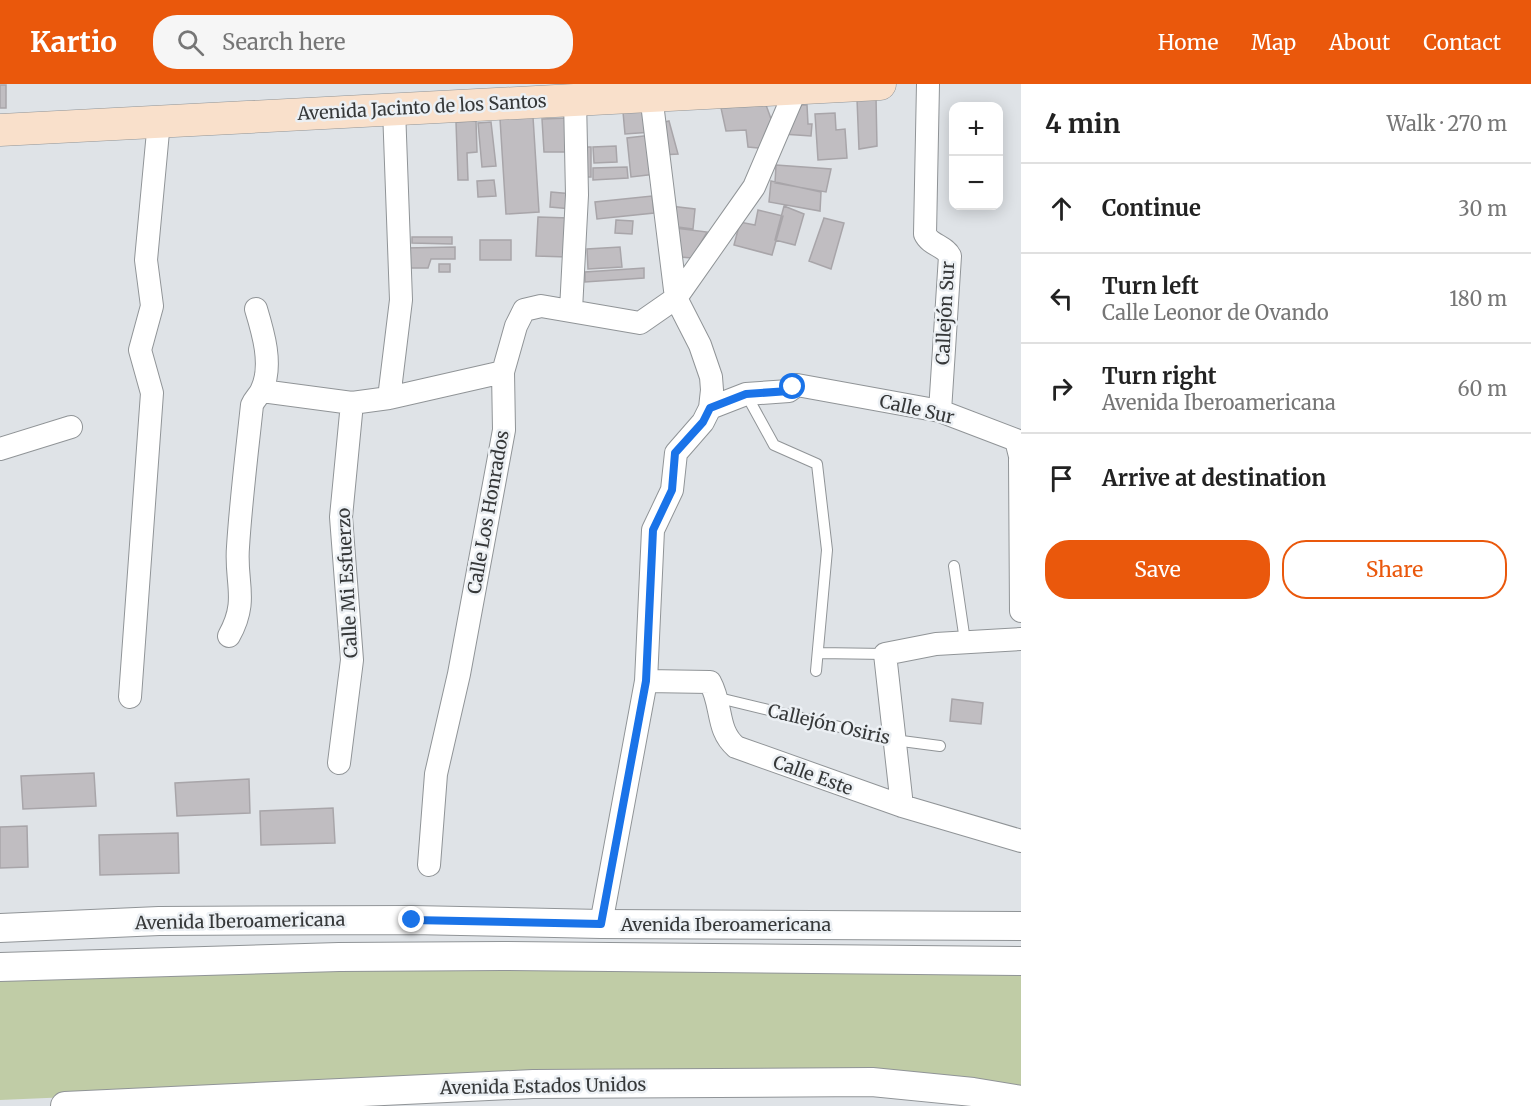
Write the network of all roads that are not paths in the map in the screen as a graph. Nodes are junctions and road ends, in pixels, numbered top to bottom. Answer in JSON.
{"nodes":[{"id":1,"x":880,"y":84,"type":"edge"},
{"id":2,"x":928,"y":84,"type":"edge"},
{"id":3,"x":712,"y":88,"type":"edge"},
{"id":4,"x":796,"y":89,"type":"junction"},
{"id":5,"x":651,"y":96,"type":"junction"},
{"id":6,"x":575,"y":99,"type":"junction"},
{"id":7,"x":394,"y":109,"type":"junction"},
{"id":8,"x":159,"y":121,"type":"junction"},
{"id":9,"x":0,"y":130,"type":"edge"},
{"id":10,"x":676,"y":298,"type":"junction"},
{"id":11,"x":256,"y":309,"type":"dead end"},
{"id":12,"x":571,"y":310,"type":"junction"},
{"id":13,"x":503,"y":372,"type":"junction"},
{"id":14,"x":262,"y":391,"type":"junction"},
{"id":15,"x":746,"y":394,"type":"junction"},
{"id":16,"x":389,"y":398,"type":"junction"},
{"id":17,"x":352,"y":403,"type":"junction"},
{"id":18,"x":710,"y":408,"type":"junction"},
{"id":19,"x":940,"y":411,"type":"junction"},
{"id":20,"x":71,"y":427,"type":"dead end"},
{"id":21,"x":0,"y":449,"type":"edge"},
{"id":22,"x":1020,"y":460,"type":"edge"},
{"id":23,"x":954,"y":566,"type":"dead end"},
{"id":24,"x":1021,"y":611,"type":"edge"},
{"id":25,"x":229,"y":636,"type":"dead end"},
{"id":26,"x":1021,"y":639,"type":"edge"},
{"id":27,"x":965,"y":641,"type":"junction"},
{"id":28,"x":819,"y":653,"type":"junction"},
{"id":29,"x":885,"y":654,"type":"junction"},
{"id":30,"x":816,"y":671,"type":"dead end"},
{"id":31,"x":646,"y":681,"type":"junction"},
{"id":32,"x":130,"y":696,"type":"dead end"},
{"id":33,"x":719,"y":698,"type":"junction"},
{"id":34,"x":894,"y":740,"type":"junction"},
{"id":35,"x":940,"y":746,"type":"dead end"},
{"id":36,"x":339,"y":763,"type":"dead end"},
{"id":37,"x":902,"y":806,"type":"junction"},
{"id":38,"x":1021,"y":841,"type":"edge"},
{"id":39,"x":429,"y":865,"type":"dead end"},
{"id":40,"x":601,"y":924,"type":"junction"},
{"id":41,"x":1021,"y":926,"type":"edge"},
{"id":42,"x":0,"y":928,"type":"edge"},
{"id":43,"x":1021,"y":961,"type":"edge"},
{"id":44,"x":0,"y":967,"type":"edge"},
{"id":45,"x":533,"y":1095,"type":"edge"},
{"id":46,"x":1021,"y":1100,"type":"edge"},
{"id":47,"x":65,"y":1106,"type":"edge"}],
"edges":[{"from":1,"to":4,"type":"main road","name":"Avenida Jacinto de los Santos"},
{"from":2,"to":19,"type":"street","name":"Callejón Sur"},
{"from":3,"to":4,"type":"main road","name":"Avenida Jacinto de los Santos"},
{"from":3,"to":5,"type":"main road","name":"Avenida Jacinto de los Santos"},
{"from":4,"to":10,"type":"street","name":"Calle Los Honrados"},
{"from":5,"to":6,"type":"main road","name":"Avenida Jacinto de los Santos"},
{"from":5,"to":10,"type":"street"},
{"from":6,"to":7,"type":"main road","name":"Avenida Jacinto de los Santos"},
{"from":6,"to":12,"type":"street"},
{"from":7,"to":8,"type":"main road","name":"Avenida Jacinto de los Santos"},
{"from":7,"to":16,"type":"street"},
{"from":8,"to":9,"type":"main road","name":"Avenida Jacinto de los Santos"},
{"from":8,"to":32,"type":"street"},
{"from":10,"to":12,"type":"street","name":"Calle Los Honrados"},
{"from":10,"to":18,"type":"street"},
{"from":11,"to":14,"type":"street"},
{"from":12,"to":13,"type":"street","name":"Calle Los Honrados"},
{"from":13,"to":16,"type":"street"},
{"from":13,"to":39,"type":"street","name":"Calle Los Honrados"},
{"from":14,"to":17,"type":"street"},
{"from":14,"to":25,"type":"street"},
{"from":15,"to":18,"type":"street","name":"Calle Sur"},
{"from":15,"to":19,"type":"street","name":"Calle Sur"},
{"from":15,"to":28,"type":"lane"},
{"from":16,"to":17,"type":"street"},
{"from":17,"to":36,"type":"street","name":"Calle Mi Esfuerzo"},
{"from":18,"to":31,"type":"street"},
{"from":19,"to":22,"type":"street","name":"Calle Sur"},
{"from":20,"to":21,"type":"street"},
{"from":22,"to":24,"type":"street"},
{"from":23,"to":27,"type":"lane"},
{"from":26,"to":27,"type":"street"},
{"from":27,"to":29,"type":"street"},
{"from":28,"to":29,"type":"lane"},
{"from":28,"to":30,"type":"lane"},
{"from":29,"to":34,"type":"street"},
{"from":31,"to":33,"type":"street"},
{"from":31,"to":40,"type":"street"},
{"from":33,"to":34,"type":"lane","name":"Callejón Osiris"},
{"from":33,"to":37,"type":"street","name":"Calle Este"},
{"from":34,"to":35,"type":"lane","name":"Callejón Osiris"},
{"from":34,"to":37,"type":"street"},
{"from":37,"to":38,"type":"street","name":"Calle Este"},
{"from":40,"to":41,"type":"street","name":"Avenida Iberoamericana"},
{"from":40,"to":42,"type":"street","name":"Avenida Iberoamericana"},
{"from":43,"to":44,"type":"street","name":"Avenida Iberoamericana"},
{"from":45,"to":46,"type":"street","name":"Avenida Estados Unidos"},
{"from":45,"to":47,"type":"street","name":"Avenida Estados Unidos"}]}
